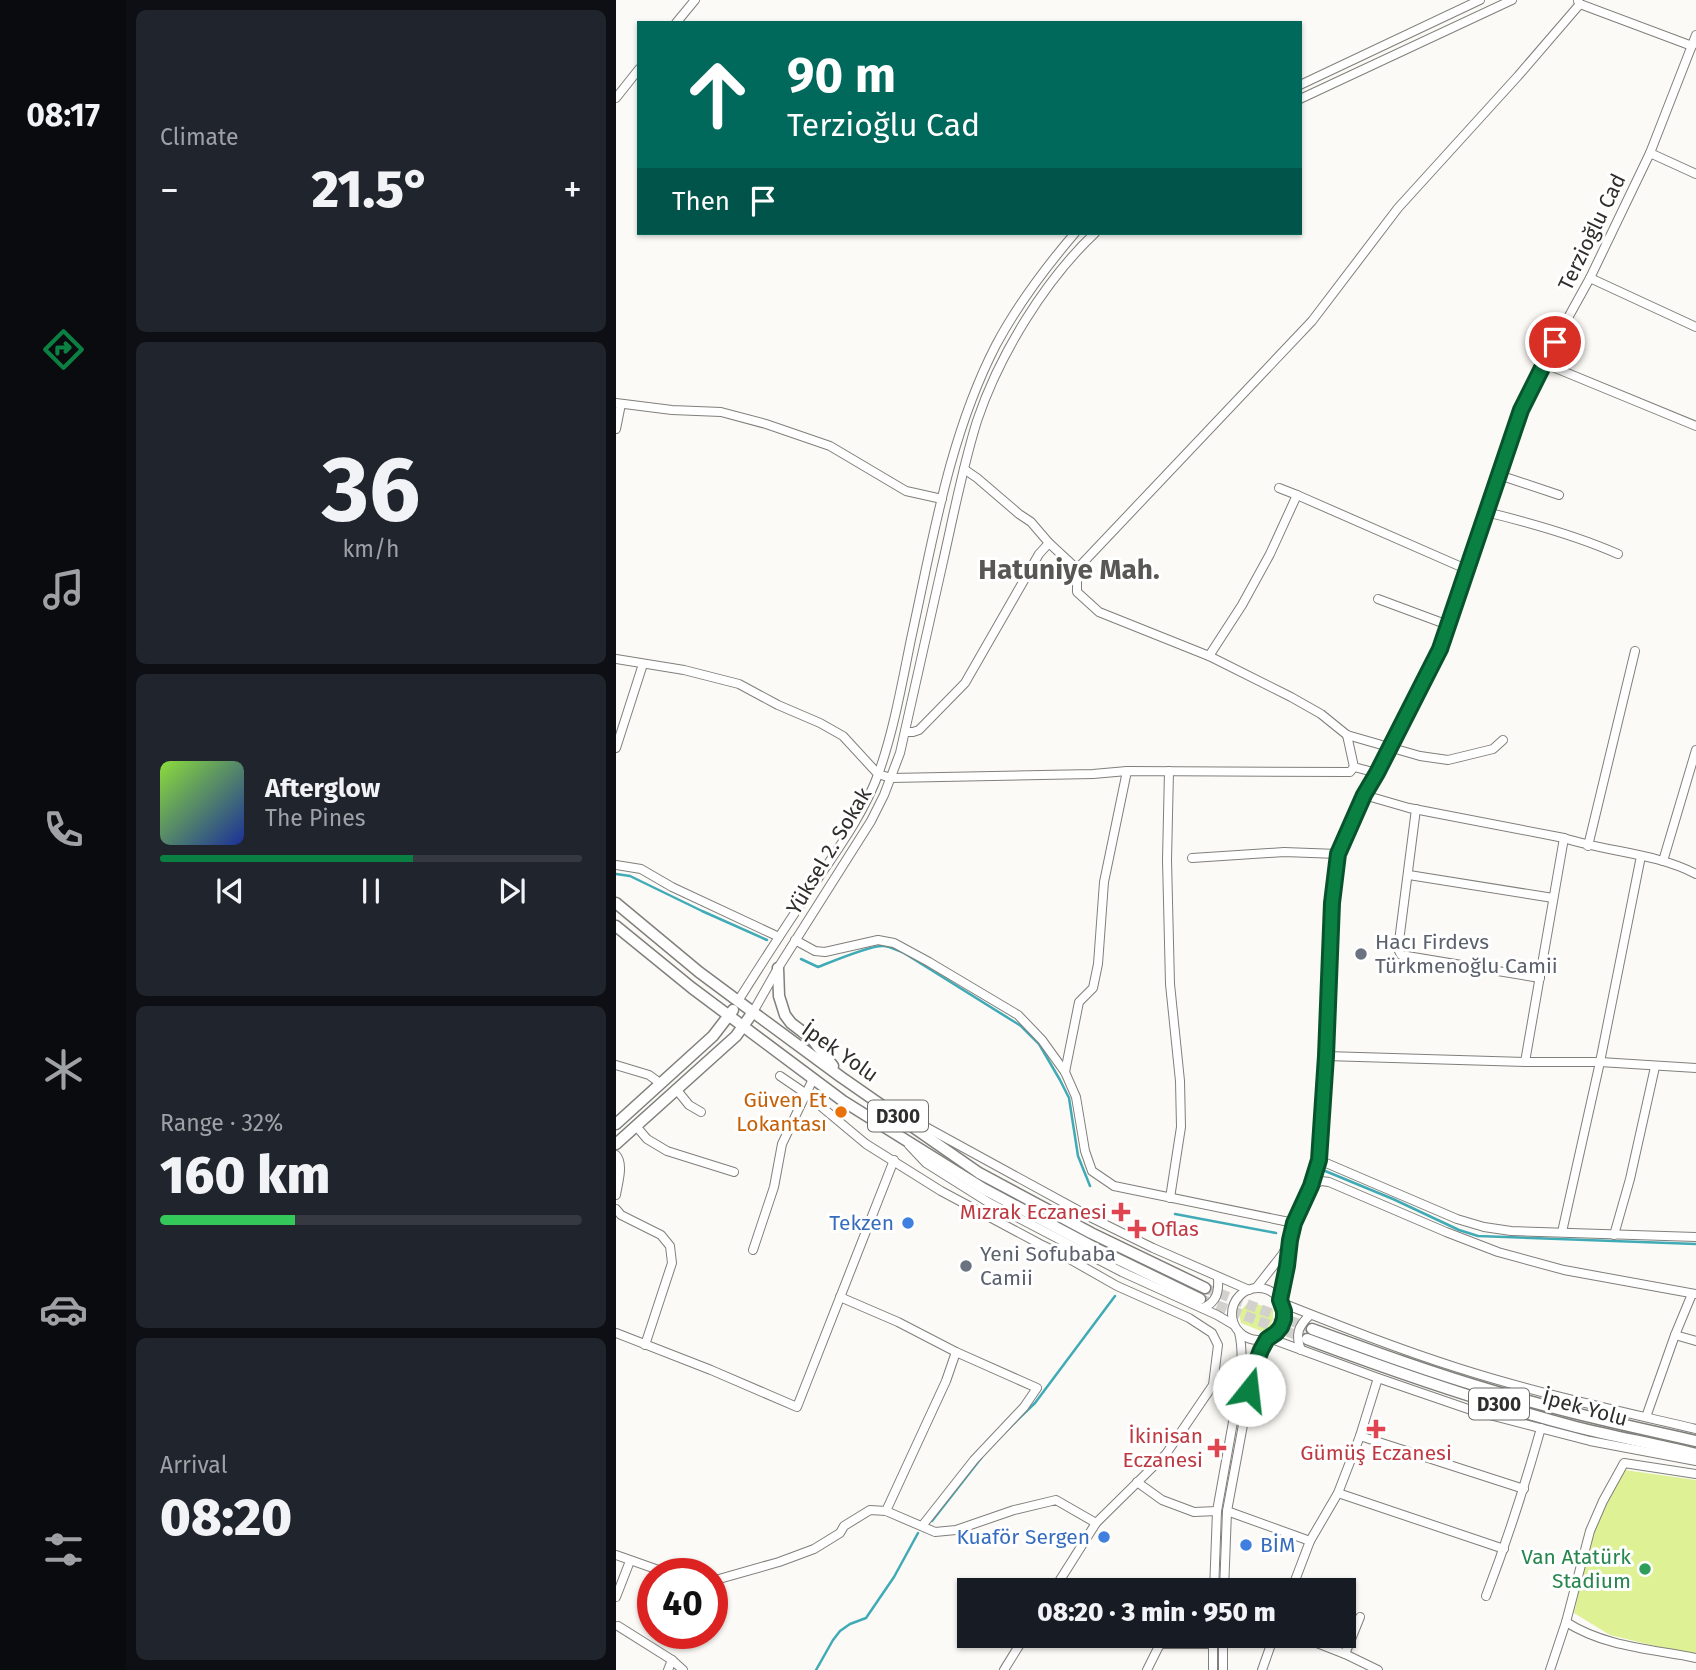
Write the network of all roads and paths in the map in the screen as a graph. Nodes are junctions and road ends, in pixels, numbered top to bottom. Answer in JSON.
{"nodes":[{"id":1,"x":695,"y":0,"type":"edge"},
{"id":2,"x":1480,"y":0,"type":"edge"},
{"id":3,"x":1512,"y":0,"type":"edge"},
{"id":4,"x":1579,"y":2,"type":"edge"},
{"id":5,"x":678,"y":21,"type":"edge"},
{"id":6,"x":1696,"y":34,"type":"edge"},
{"id":7,"x":1692,"y":46,"type":"junction"},
{"id":8,"x":637,"y":72,"type":"edge"},
{"id":9,"x":1302,"y":84,"type":"edge"},
{"id":10,"x":616,"y":98,"type":"edge"},
{"id":11,"x":1302,"y":98,"type":"edge"},
{"id":12,"x":1650,"y":153,"type":"junction"},
{"id":13,"x":1696,"y":174,"type":"edge"},
{"id":14,"x":1073,"y":235,"type":"edge"},
{"id":15,"x":1093,"y":235,"type":"edge"},
{"id":16,"x":1590,"y":278,"type":"junction"},
{"id":17,"x":1696,"y":327,"type":"edge"},
{"id":18,"x":1543,"y":363,"type":"junction"},
{"id":19,"x":618,"y":403,"type":"edge"},
{"id":20,"x":1696,"y":426,"type":"edge"},
{"id":21,"x":616,"y":429,"type":"edge"},
{"id":22,"x":964,"y":469,"type":"junction"},
{"id":23,"x":1499,"y":475,"type":"junction"},
{"id":24,"x":1279,"y":488,"type":"dead end"},
{"id":25,"x":1297,"y":495,"type":"junction"},
{"id":26,"x":1559,"y":495,"type":"dead end"},
{"id":27,"x":942,"y":499,"type":"junction"},
{"id":28,"x":1486,"y":512,"type":"junction"},
{"id":29,"x":1048,"y":543,"type":"junction"},
{"id":30,"x":1618,"y":554,"type":"dead end"},
{"id":31,"x":1077,"y":569,"type":"junction"},
{"id":32,"x":1466,"y":569,"type":"junction"},
{"id":33,"x":1378,"y":598,"type":"dead end"},
{"id":34,"x":1448,"y":625,"type":"junction"},
{"id":35,"x":1635,"y":651,"type":"dead end"},
{"id":36,"x":1209,"y":656,"type":"junction"},
{"id":37,"x":616,"y":659,"type":"edge"},
{"id":38,"x":643,"y":664,"type":"junction"},
{"id":39,"x":905,"y":732,"type":"junction"},
{"id":40,"x":1347,"y":735,"type":"junction"},
{"id":41,"x":1503,"y":740,"type":"dead end"},
{"id":42,"x":616,"y":748,"type":"edge"},
{"id":43,"x":1390,"y":748,"type":"junction"},
{"id":44,"x":1696,"y":750,"type":"edge"},
{"id":45,"x":1354,"y":767,"type":"junction"},
{"id":46,"x":1127,"y":771,"type":"junction"},
{"id":47,"x":1169,"y":771,"type":"junction"},
{"id":48,"x":1377,"y":773,"type":"junction"},
{"id":49,"x":878,"y":774,"type":"junction"},
{"id":50,"x":891,"y":778,"type":"junction"},
{"id":51,"x":1364,"y":795,"type":"junction"},
{"id":52,"x":1416,"y":809,"type":"junction"},
{"id":53,"x":1564,"y":838,"type":"junction"},
{"id":54,"x":1588,"y":846,"type":"junction"},
{"id":55,"x":1338,"y":854,"type":"junction"},
{"id":56,"x":1641,"y":856,"type":"junction"},
{"id":57,"x":1192,"y":858,"type":"dead end"},
{"id":58,"x":1663,"y":861,"type":"junction"},
{"id":59,"x":616,"y":865,"type":"edge"},
{"id":60,"x":1696,"y":874,"type":"edge"},
{"id":61,"x":1409,"y":875,"type":"junction"},
{"id":62,"x":1553,"y":898,"type":"junction"},
{"id":63,"x":616,"y":903,"type":"edge"},
{"id":64,"x":616,"y":926,"type":"edge"},
{"id":65,"x":779,"y":937,"type":"junction"},
{"id":66,"x":795,"y":940,"type":"junction"},
{"id":67,"x":778,"y":968,"type":"junction"},
{"id":68,"x":1540,"y":978,"type":"junction"},
{"id":69,"x":738,"y":1002,"type":"junction"},
{"id":70,"x":753,"y":1012,"type":"junction"},
{"id":71,"x":729,"y":1016,"type":"junction"},
{"id":72,"x":743,"y":1027,"type":"junction"},
{"id":73,"x":1326,"y":1056,"type":"junction"},
{"id":74,"x":1525,"y":1062,"type":"junction"},
{"id":75,"x":1601,"y":1062,"type":"junction"},
{"id":76,"x":616,"y":1065,"type":"edge"},
{"id":77,"x":1655,"y":1067,"type":"junction"},
{"id":78,"x":1696,"y":1069,"type":"edge"},
{"id":79,"x":1065,"y":1072,"type":"junction"},
{"id":80,"x":780,"y":1076,"type":"dead end"},
{"id":81,"x":841,"y":1077,"type":"junction"},
{"id":82,"x":813,"y":1079,"type":"junction"},
{"id":83,"x":660,"y":1083,"type":"junction"},
{"id":84,"x":676,"y":1089,"type":"junction"},
{"id":85,"x":805,"y":1093,"type":"junction"},
{"id":86,"x":877,"y":1101,"type":"junction"},
{"id":87,"x":701,"y":1112,"type":"dead end"},
{"id":88,"x":616,"y":1124,"type":"edge"},
{"id":89,"x":636,"y":1126,"type":"junction"},
{"id":90,"x":902,"y":1138,"type":"junction"},
{"id":91,"x":616,"y":1144,"type":"edge"},
{"id":92,"x":616,"y":1155,"type":"edge"},
{"id":93,"x":894,"y":1160,"type":"junction"},
{"id":94,"x":1319,"y":1160,"type":"junction"},
{"id":95,"x":734,"y":1172,"type":"dead end"},
{"id":96,"x":1311,"y":1186,"type":"junction"},
{"id":97,"x":616,"y":1195,"type":"edge"},
{"id":98,"x":1170,"y":1198,"type":"junction"},
{"id":99,"x":616,"y":1209,"type":"edge"},
{"id":100,"x":1294,"y":1223,"type":"junction"},
{"id":101,"x":1562,"y":1232,"type":"junction"},
{"id":102,"x":1695,"y":1234,"type":"edge"},
{"id":103,"x":1614,"y":1235,"type":"junction"},
{"id":104,"x":1290,"y":1240,"type":"junction"},
{"id":105,"x":1065,"y":1242,"type":"junction"},
{"id":106,"x":753,"y":1250,"type":"dead end"},
{"id":107,"x":1059,"y":1253,"type":"junction"},
{"id":108,"x":1218,"y":1277,"type":"junction"},
{"id":109,"x":1253,"y":1289,"type":"junction"},
{"id":110,"x":1694,"y":1294,"type":"edge"},
{"id":111,"x":840,"y":1297,"type":"junction"},
{"id":112,"x":1203,"y":1298,"type":"junction"},
{"id":113,"x":1281,"y":1301,"type":"junction"},
{"id":114,"x":1310,"y":1315,"type":"junction"},
{"id":115,"x":1237,"y":1329,"type":"junction"},
{"id":116,"x":616,"y":1334,"type":"edge"},
{"id":117,"x":1675,"y":1335,"type":"junction"},
{"id":118,"x":1268,"y":1338,"type":"junction"},
{"id":119,"x":1696,"y":1341,"type":"edge"},
{"id":120,"x":645,"y":1345,"type":"junction"},
{"id":121,"x":1301,"y":1350,"type":"junction"},
{"id":122,"x":957,"y":1352,"type":"junction"},
{"id":123,"x":1378,"y":1378,"type":"junction"},
{"id":124,"x":1646,"y":1417,"type":"junction"},
{"id":125,"x":1541,"y":1428,"type":"junction"},
{"id":126,"x":1696,"y":1429,"type":"edge"},
{"id":127,"x":1360,"y":1436,"type":"junction"},
{"id":128,"x":1696,"y":1441,"type":"edge"},
{"id":129,"x":1696,"y":1454,"type":"edge"},
{"id":130,"x":1696,"y":1461,"type":"edge"},
{"id":131,"x":1696,"y":1474,"type":"edge"},
{"id":132,"x":1137,"y":1482,"type":"junction"},
{"id":133,"x":1524,"y":1489,"type":"junction"},
{"id":134,"x":1338,"y":1493,"type":"junction"},
{"id":135,"x":886,"y":1511,"type":"junction"},
{"id":136,"x":1217,"y":1511,"type":"junction"},
{"id":137,"x":1227,"y":1511,"type":"junction"},
{"id":138,"x":1096,"y":1523,"type":"junction"},
{"id":139,"x":922,"y":1526,"type":"junction"},
{"id":140,"x":1310,"y":1541,"type":"junction"},
{"id":141,"x":1504,"y":1549,"type":"junction"},
{"id":142,"x":616,"y":1555,"type":"edge"},
{"id":143,"x":630,"y":1561,"type":"junction"},
{"id":144,"x":637,"y":1563,"type":"edge"},
{"id":145,"x":728,"y":1576,"type":"edge"},
{"id":146,"x":1061,"y":1578,"type":"edge"},
{"id":147,"x":1214,"y":1578,"type":"edge"},
{"id":148,"x":1224,"y":1578,"type":"edge"},
{"id":149,"x":1296,"y":1578,"type":"edge"},
{"id":150,"x":1486,"y":1596,"type":"dead end"},
{"id":151,"x":616,"y":1597,"type":"edge"},
{"id":152,"x":1360,"y":1617,"type":"dead end"},
{"id":153,"x":1566,"y":1622,"type":"junction"},
{"id":154,"x":617,"y":1627,"type":"edge"},
{"id":155,"x":1018,"y":1648,"type":"edge"},
{"id":156,"x":1158,"y":1648,"type":"edge"},
{"id":157,"x":1213,"y":1648,"type":"edge"},
{"id":158,"x":1223,"y":1648,"type":"edge"},
{"id":159,"x":1270,"y":1648,"type":"edge"},
{"id":160,"x":1330,"y":1648,"type":"edge"},
{"id":161,"x":1345,"y":1654,"type":"junction"},
{"id":162,"x":1696,"y":1658,"type":"edge"},
{"id":163,"x":673,"y":1660,"type":"junction"},
{"id":164,"x":668,"y":1670,"type":"edge"},
{"id":165,"x":683,"y":1670,"type":"edge"},
{"id":166,"x":1004,"y":1670,"type":"edge"},
{"id":167,"x":1147,"y":1670,"type":"edge"},
{"id":168,"x":1213,"y":1670,"type":"edge"},
{"id":169,"x":1223,"y":1670,"type":"edge"},
{"id":170,"x":1262,"y":1670,"type":"edge"},
{"id":171,"x":1378,"y":1670,"type":"edge"},
{"id":172,"x":1550,"y":1670,"type":"edge"}],
"edges":[{"from":1,"to":5,"type":"street"},
{"from":2,"to":9,"type":"street"},
{"from":3,"to":11,"type":"street"},
{"from":4,"to":7,"type":"street"},
{"from":4,"to":31,"type":"street"},
{"from":6,"to":7,"type":"street","name":"Terzioğlu Cad"},
{"from":7,"to":12,"type":"street","name":"Terzioğlu Cad"},
{"from":8,"to":10,"type":"street"},
{"from":12,"to":13,"type":"street"},
{"from":12,"to":16,"type":"street","name":"Terzioğlu Cad"},
{"from":14,"to":27,"type":"street","name":"Yüksel 2. Sokak"},
{"from":15,"to":22,"type":"street","name":"Yüksel 2. Sokak"},
{"from":16,"to":17,"type":"street"},
{"from":16,"to":18,"type":"street","name":"Terzioğlu Cad"},
{"from":18,"to":20,"type":"street"},
{"from":18,"to":23,"type":"street","name":"Terzioğlu Cad"},
{"from":19,"to":21,"type":"street"},
{"from":19,"to":27,"type":"street"},
{"from":22,"to":29,"type":"street"},
{"from":22,"to":39,"type":"street","name":"Yüksel 2. Sokak"},
{"from":23,"to":26,"type":"street"},
{"from":23,"to":28,"type":"street","name":"Terzioğlu Cad"},
{"from":24,"to":25,"type":"street"},
{"from":25,"to":32,"type":"street"},
{"from":25,"to":36,"type":"street"},
{"from":27,"to":49,"type":"street","name":"Yüksel 2. Sokak"},
{"from":28,"to":30,"type":"street"},
{"from":28,"to":32,"type":"street","name":"Terzioğlu Cad"},
{"from":29,"to":31,"type":"street"},
{"from":29,"to":39,"type":"street"},
{"from":31,"to":36,"type":"street"},
{"from":32,"to":34,"type":"street","name":"Terzioğlu Cad"},
{"from":33,"to":34,"type":"street"},
{"from":34,"to":43,"type":"street","name":"Terzioğlu Cad"},
{"from":35,"to":54,"type":"street"},
{"from":36,"to":40,"type":"street"},
{"from":37,"to":38,"type":"street"},
{"from":38,"to":42,"type":"street"},
{"from":38,"to":49,"type":"street"},
{"from":39,"to":50,"type":"street","name":"Yüksel 2. Sokak"},
{"from":40,"to":43,"type":"street"},
{"from":40,"to":45,"type":"street"},
{"from":41,"to":43,"type":"street"},
{"from":43,"to":48,"type":"street","name":"Terzioğlu Cad"},
{"from":44,"to":58,"type":"street"},
{"from":45,"to":47,"type":"street"},
{"from":45,"to":48,"type":"street"},
{"from":46,"to":47,"type":"street"},
{"from":46,"to":50,"type":"street"},
{"from":46,"to":79,"type":"street"},
{"from":47,"to":98,"type":"street"},
{"from":48,"to":51,"type":"street","name":"Terzioğlu Cad"},
{"from":49,"to":50,"type":"street"},
{"from":49,"to":65,"type":"street","name":"Yüksel 2. Sokak"},
{"from":50,"to":66,"type":"street","name":"Yüksel 2. Sokak"},
{"from":51,"to":52,"type":"street"},
{"from":51,"to":55,"type":"street","name":"Terzioğlu Cad"},
{"from":52,"to":53,"type":"street"},
{"from":52,"to":61,"type":"street"},
{"from":53,"to":54,"type":"street"},
{"from":53,"to":62,"type":"street"},
{"from":54,"to":56,"type":"street"},
{"from":55,"to":57,"type":"street"},
{"from":55,"to":73,"type":"street","name":"Terzioğlu Cad"},
{"from":56,"to":58,"type":"street"},
{"from":56,"to":75,"type":"street"},
{"from":58,"to":60,"type":"street"},
{"from":59,"to":65,"type":"street"},
{"from":61,"to":62,"type":"street"},
{"from":61,"to":68,"type":"street"},
{"from":62,"to":68,"type":"street"},
{"from":63,"to":69,"type":"highway","name":"İpek Yolu","number":"D300"},
{"from":64,"to":71,"type":"highway","name":"İpek Yolu","number":"D300"},
{"from":65,"to":69,"type":"street","name":"Yüksel 2. Sokak"},
{"from":66,"to":67,"type":"street","name":"Yüksel 2. Sokak"},
{"from":66,"to":79,"type":"street"},
{"from":67,"to":70,"type":"street","name":"Yüksel 2. Sokak"},
{"from":67,"to":81,"type":"highway"},
{"from":68,"to":74,"type":"street"},
{"from":69,"to":70,"type":"highway","name":"İpek Yolu","number":"D300"},
{"from":69,"to":71,"type":"highway"},
{"from":70,"to":72,"type":"highway"},
{"from":70,"to":81,"type":"highway","name":"İpek Yolu","number":"D300"},
{"from":71,"to":72,"type":"highway","name":"İpek Yolu","number":"D300"},
{"from":71,"to":83,"type":"highway"},
{"from":72,"to":82,"type":"highway","name":"İpek Yolu","number":"D300"},
{"from":72,"to":84,"type":"highway"},
{"from":73,"to":74,"type":"street"},
{"from":73,"to":94,"type":"street","name":"Terzioğlu Cad"},
{"from":74,"to":75,"type":"street"},
{"from":75,"to":77,"type":"street"},
{"from":75,"to":101,"type":"street"},
{"from":76,"to":83,"type":"street"},
{"from":77,"to":78,"type":"street"},
{"from":77,"to":103,"type":"street"},
{"from":79,"to":98,"type":"street"},
{"from":80,"to":85,"type":"street"},
{"from":81,"to":86,"type":"highway","name":"İpek Yolu","number":"D300"},
{"from":82,"to":85,"type":"street"},
{"from":82,"to":90,"type":"highway","name":"İpek Yolu","number":"D300"},
{"from":83,"to":88,"type":"highway"},
{"from":84,"to":87,"type":"street"},
{"from":84,"to":89,"type":"highway"},
{"from":85,"to":93,"type":"street"},
{"from":85,"to":106,"type":"street"},
{"from":86,"to":108,"type":"street"},
{"from":86,"to":112,"type":"highway","name":"İpek Yolu","number":"D300"},
{"from":89,"to":91,"type":"highway"},
{"from":89,"to":95,"type":"street"},
{"from":90,"to":105,"type":"street"},
{"from":90,"to":112,"type":"highway","name":"İpek Yolu","number":"D300"},
{"from":92,"to":97,"type":"street"},
{"from":93,"to":107,"type":"street"},
{"from":93,"to":111,"type":"street"},
{"from":94,"to":96,"type":"street","name":"Terzioğlu Cad"},
{"from":94,"to":101,"type":"street"},
{"from":96,"to":100,"type":"street","name":"Terzioğlu Cad"},
{"from":96,"to":110,"type":"street"},
{"from":98,"to":100,"type":"street"},
{"from":99,"to":120,"type":"street"},
{"from":100,"to":104,"type":"street","name":"Terzioğlu Cad"},
{"from":101,"to":103,"type":"street"},
{"from":102,"to":103,"type":"street"},
{"from":104,"to":109,"type":"street","name":"Terzioğlu Cad"},
{"from":104,"to":113,"type":"street","name":"Terzioğlu Cad"},
{"from":105,"to":107,"type":"street"},
{"from":105,"to":112,"type":"street"},
{"from":107,"to":132,"type":"street"},
{"from":108,"to":109,"type":"street"},
{"from":108,"to":112,"type":"street"},
{"from":109,"to":113,"type":"street"},
{"from":109,"to":115,"type":"street"},
{"from":110,"to":117,"type":"street"},
{"from":111,"to":120,"type":"street"},
{"from":111,"to":122,"type":"street"},
{"from":112,"to":115,"type":"street"},
{"from":113,"to":114,"type":"street"},
{"from":113,"to":118,"type":"street"},
{"from":114,"to":121,"type":"street"},
{"from":114,"to":124,"type":"street"},
{"from":115,"to":118,"type":"street"},
{"from":115,"to":136,"type":"street"},
{"from":116,"to":120,"type":"street"},
{"from":117,"to":119,"type":"street"},
{"from":117,"to":124,"type":"street"},
{"from":118,"to":121,"type":"street"},
{"from":118,"to":137,"type":"street"},
{"from":121,"to":123,"type":"street"},
{"from":122,"to":135,"type":"street"},
{"from":122,"to":139,"type":"street"},
{"from":123,"to":125,"type":"street"},
{"from":123,"to":127,"type":"street"},
{"from":124,"to":126,"type":"street"},
{"from":125,"to":130,"type":"street"},
{"from":125,"to":133,"type":"street"},
{"from":127,"to":133,"type":"street"},
{"from":127,"to":134,"type":"street"},
{"from":128,"to":129,"type":"highway","name":"İpek Yolu","number":"D300"},
{"from":131,"to":153,"type":"street"},
{"from":132,"to":136,"type":"street"},
{"from":132,"to":138,"type":"street"},
{"from":133,"to":141,"type":"street"},
{"from":134,"to":140,"type":"street"},
{"from":134,"to":141,"type":"street"},
{"from":135,"to":139,"type":"street"},
{"from":135,"to":145,"type":"street"},
{"from":136,"to":147,"type":"street"},
{"from":137,"to":140,"type":"street"},
{"from":137,"to":148,"type":"street"},
{"from":138,"to":139,"type":"street"},
{"from":138,"to":146,"type":"street"},
{"from":140,"to":149,"type":"street"},
{"from":141,"to":150,"type":"street"},
{"from":142,"to":143,"type":"street"},
{"from":143,"to":144,"type":"street"},
{"from":143,"to":151,"type":"street"},
{"from":152,"to":161,"type":"street"},
{"from":153,"to":162,"type":"street"},
{"from":153,"to":172,"type":"street"},
{"from":154,"to":163,"type":"street"},
{"from":155,"to":166,"type":"street"},
{"from":156,"to":167,"type":"street"},
{"from":157,"to":168,"type":"street"},
{"from":158,"to":169,"type":"street"},
{"from":159,"to":170,"type":"street"},
{"from":160,"to":161,"type":"street"},
{"from":161,"to":171,"type":"street"},
{"from":163,"to":164,"type":"street"},
{"from":163,"to":165,"type":"street"}]}
